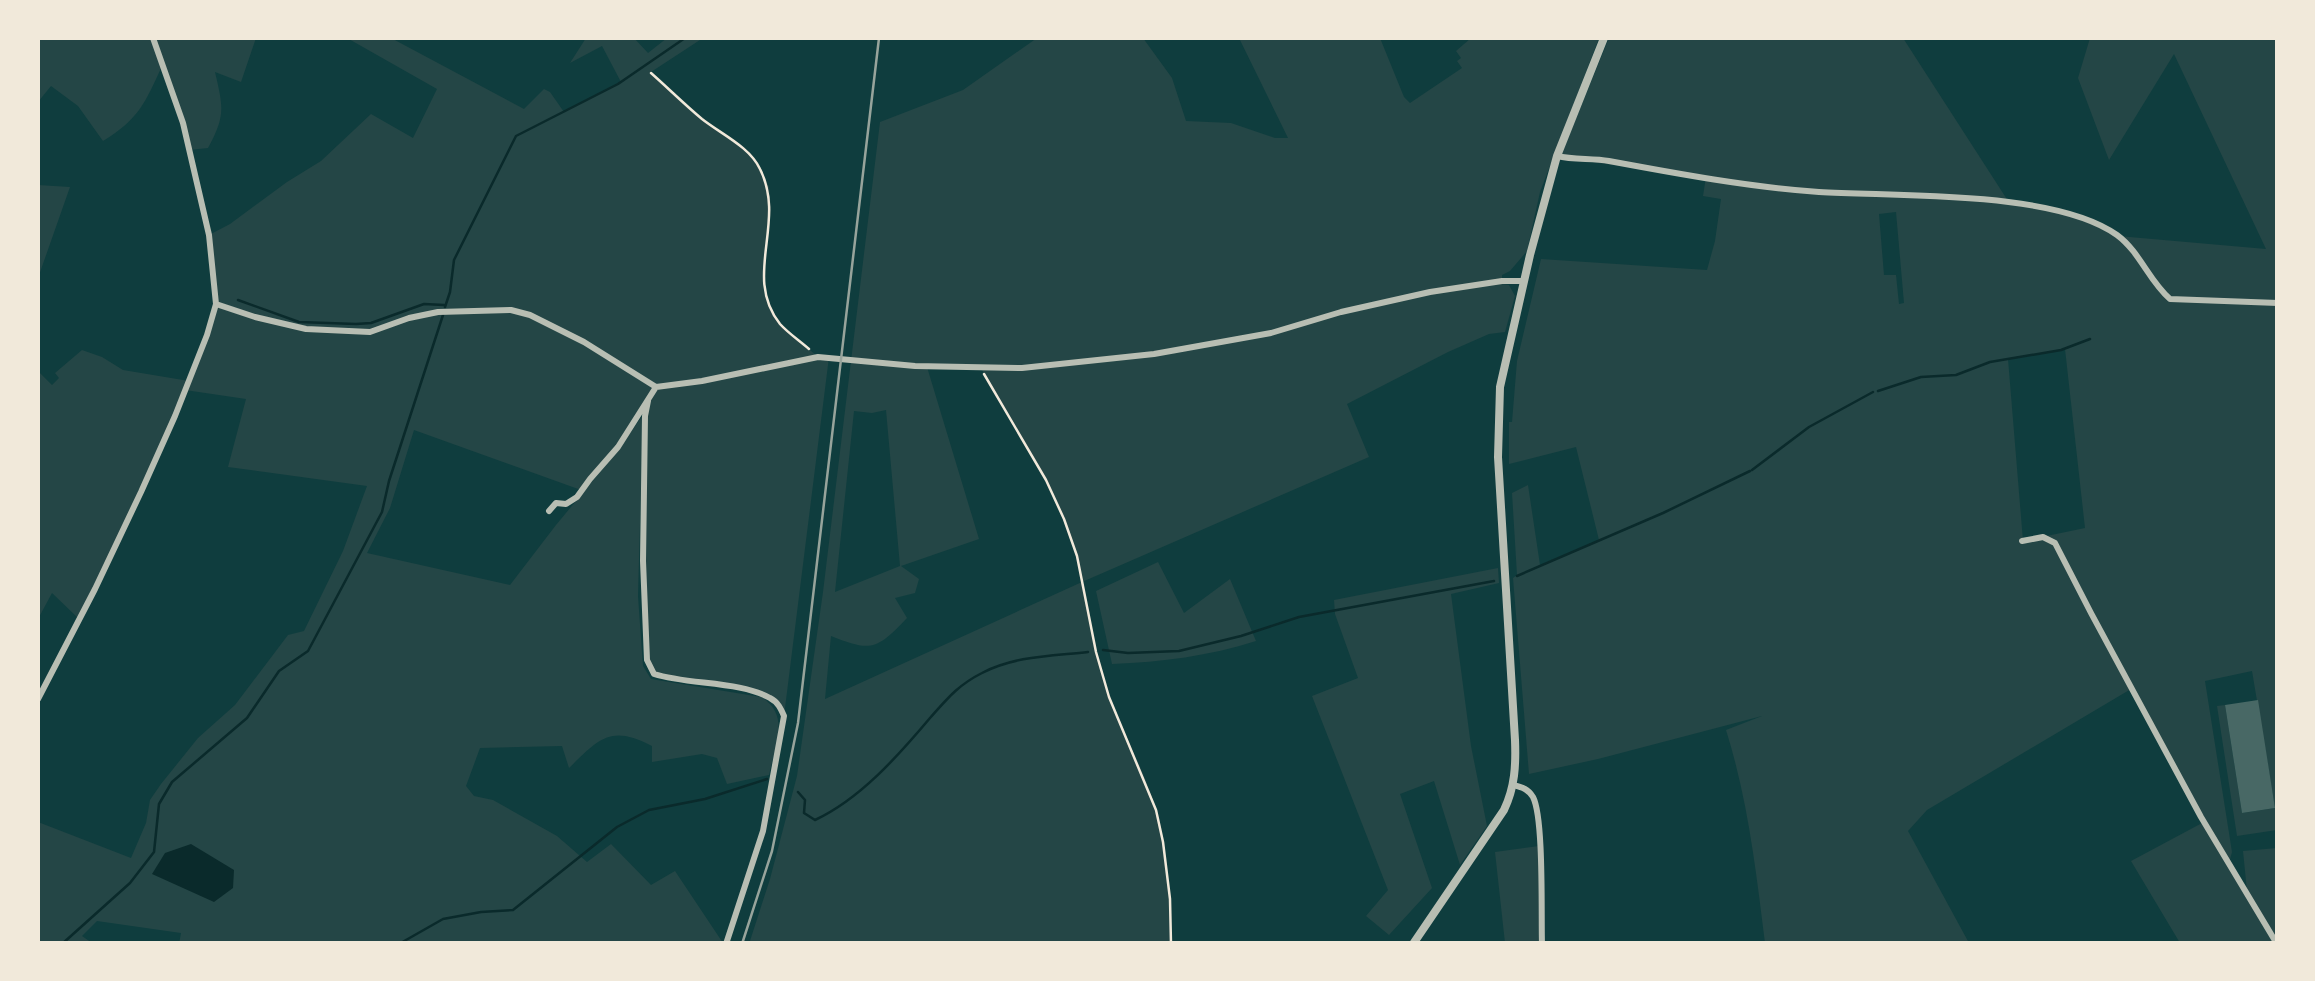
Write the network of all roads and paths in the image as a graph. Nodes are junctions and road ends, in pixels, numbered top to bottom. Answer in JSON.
{"nodes":[{"id":1,"x":153,"y":38,"type":"edge"},
{"id":2,"x":1604,"y":38,"type":"edge"},
{"id":3,"x":650,"y":72,"type":"dead end"},
{"id":4,"x":1557,"y":156,"type":"junction"},
{"id":5,"x":1524,"y":281,"type":"junction"},
{"id":6,"x":2278,"y":303,"type":"edge"},
{"id":7,"x":216,"y":304,"type":"junction"},
{"id":8,"x":818,"y":357,"type":"junction"},
{"id":9,"x":982,"y":368,"type":"junction"},
{"id":10,"x":656,"y":387,"type":"junction"},
{"id":11,"x":648,"y":401,"type":"junction"},
{"id":12,"x":550,"y":511,"type":"dead end"},
{"id":13,"x":2022,"y":541,"type":"dead end"},
{"id":14,"x":38,"y":699,"type":"edge"},
{"id":15,"x":1513,"y":785,"type":"junction"},
{"id":16,"x":726,"y":944,"type":"edge"},
{"id":17,"x":1171,"y":944,"type":"edge"},
{"id":18,"x":1413,"y":944,"type":"edge"},
{"id":19,"x":1542,"y":944,"type":"edge"},
{"id":20,"x":2277,"y":944,"type":"edge"}],
"edges":[{"from":1,"to":7,"type":"street"},
{"from":2,"to":4,"type":"street"},
{"from":3,"to":8,"type":"path"},
{"from":4,"to":5,"type":"street"},
{"from":4,"to":6,"type":"street"},
{"from":5,"to":9,"type":"street"},
{"from":5,"to":15,"type":"street"},
{"from":7,"to":10,"type":"street"},
{"from":7,"to":14,"type":"street"},
{"from":8,"to":9,"type":"street"},
{"from":8,"to":10,"type":"street"},
{"from":9,"to":17,"type":"path"},
{"from":10,"to":11,"type":"street"},
{"from":11,"to":12,"type":"street"},
{"from":11,"to":16,"type":"street"},
{"from":13,"to":20,"type":"street"},
{"from":15,"to":18,"type":"street"},
{"from":15,"to":19,"type":"street"}]}
